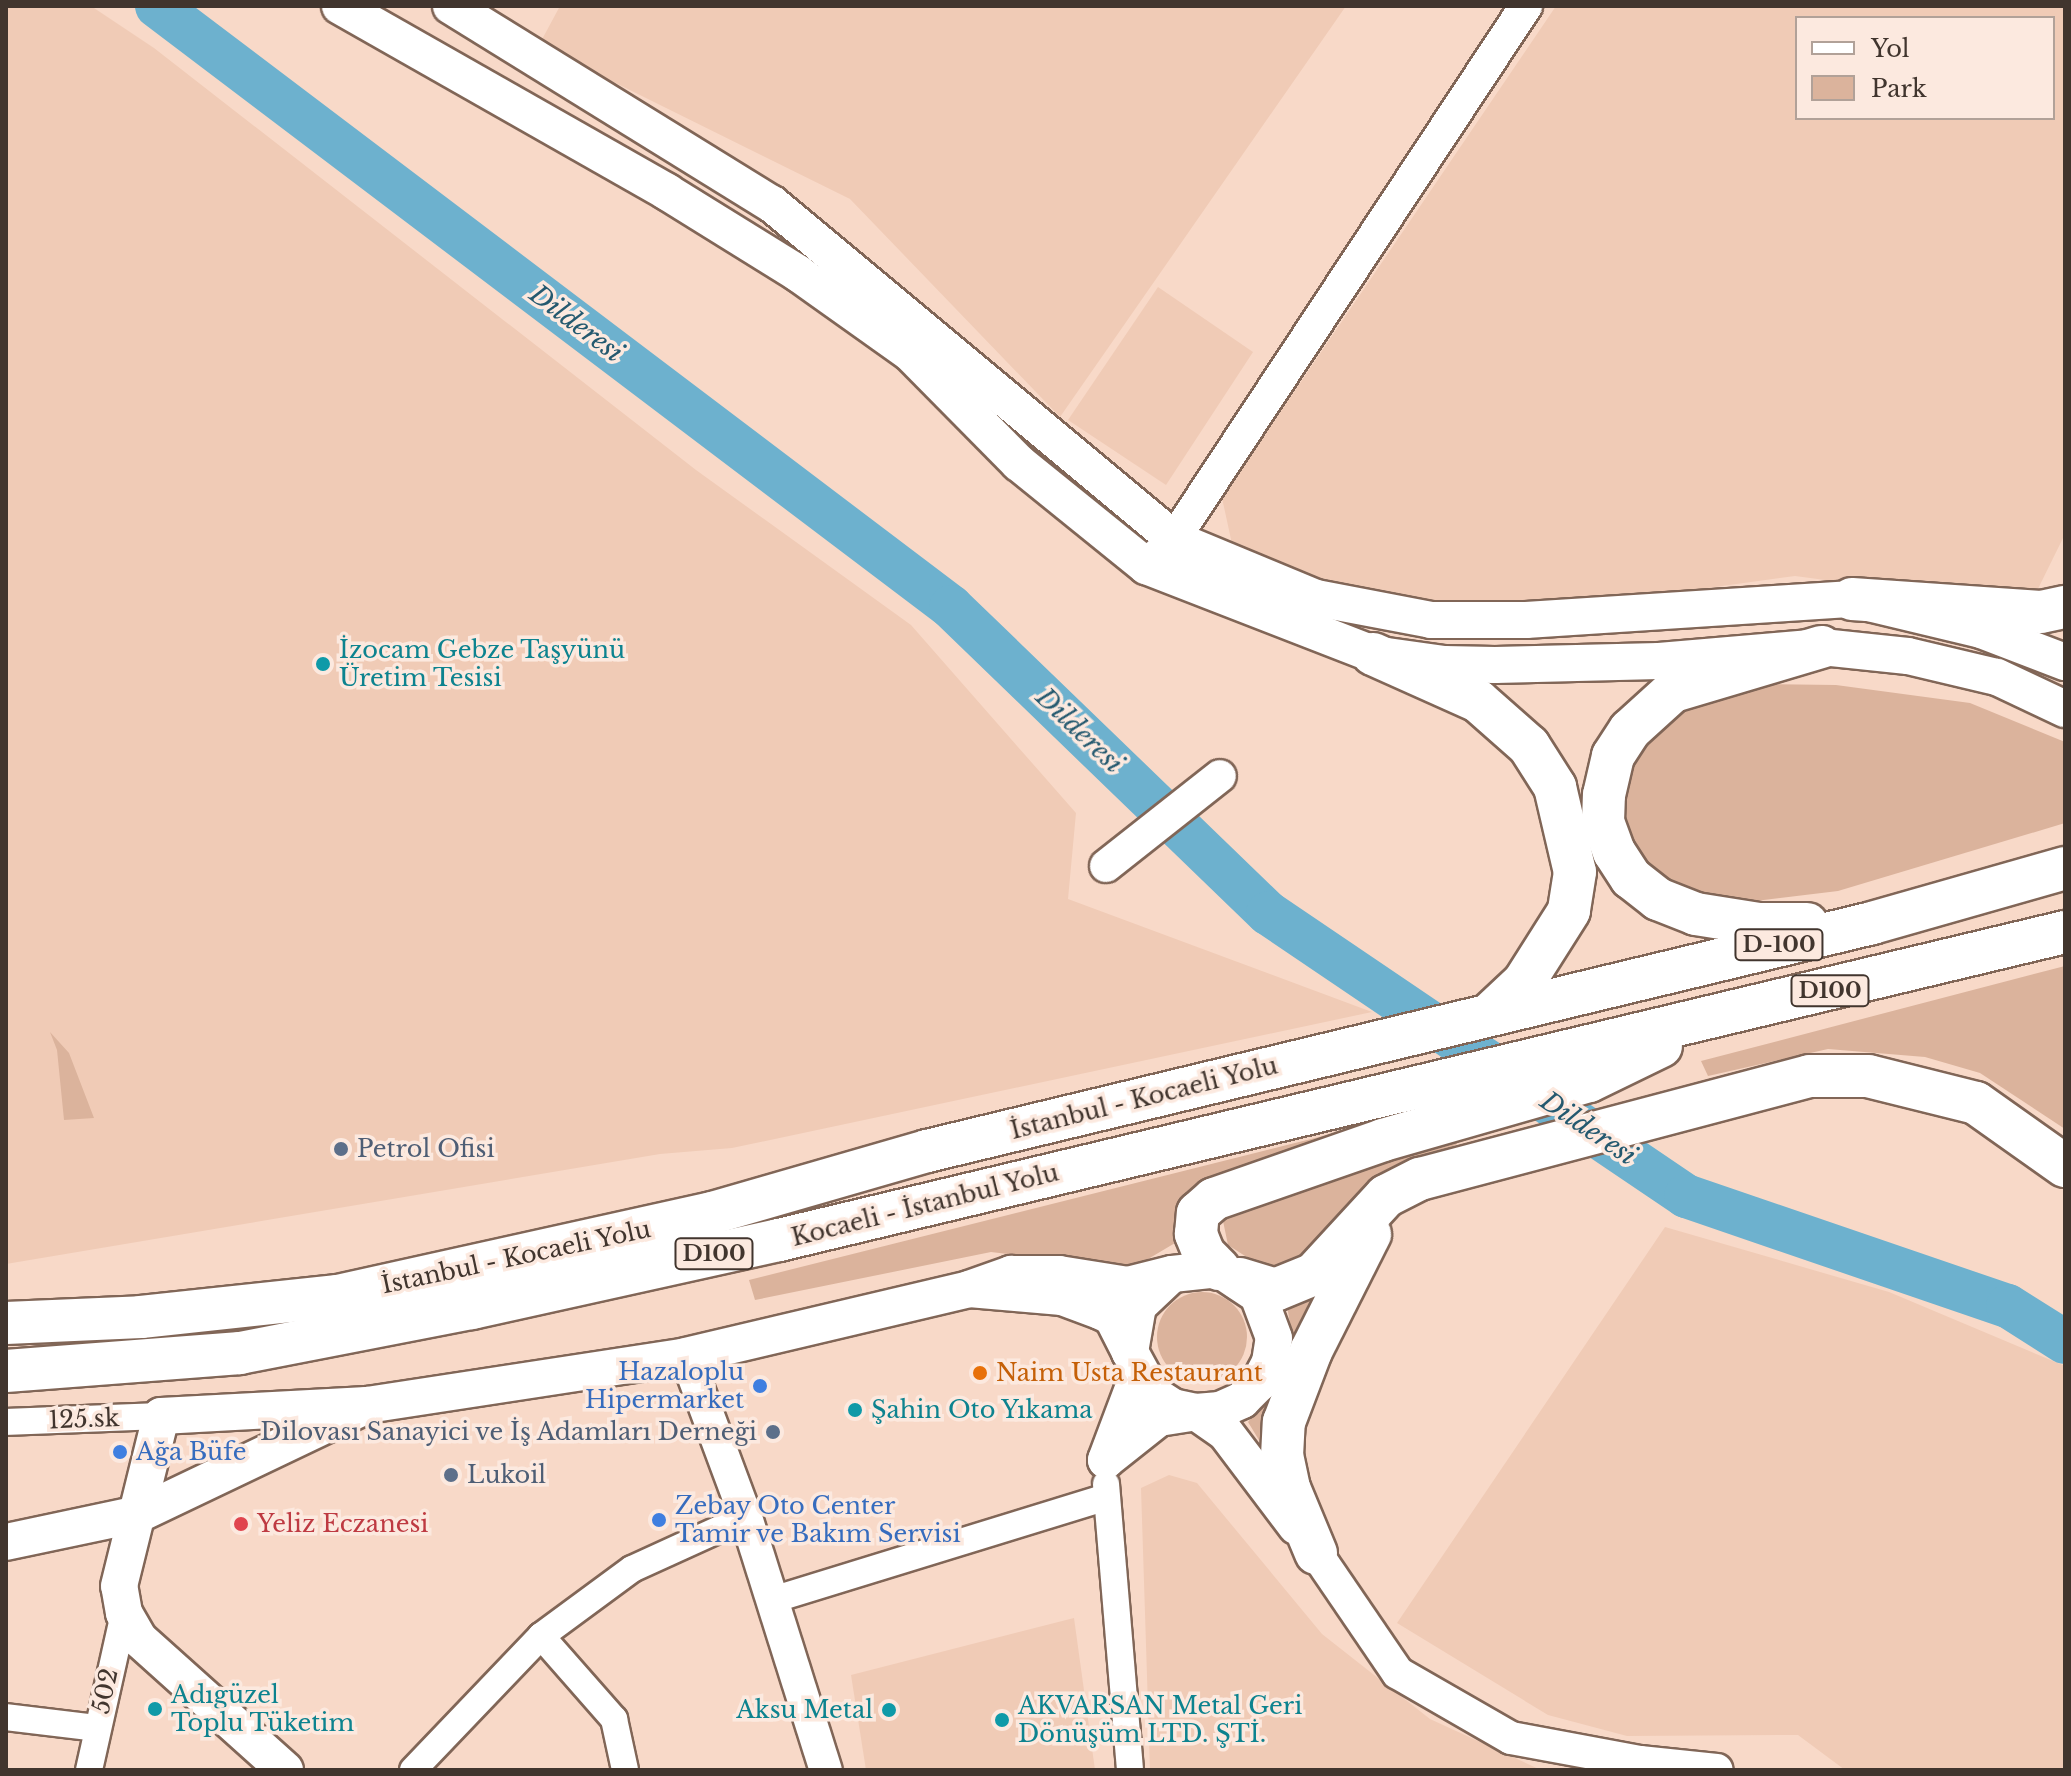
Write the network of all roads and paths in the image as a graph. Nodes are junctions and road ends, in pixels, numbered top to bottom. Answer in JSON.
{"nodes":[{"id":1,"x":340,"y":6,"type":"edge"},
{"id":2,"x":451,"y":6,"type":"edge"},
{"id":3,"x":1526,"y":6,"type":"edge"},
{"id":4,"x":1174,"y":539,"type":"junction"},
{"id":5,"x":1146,"y":566,"type":"junction"},
{"id":6,"x":1852,"y":599,"type":"junction"},
{"id":7,"x":2065,"y":607,"type":"edge"},
{"id":8,"x":1822,"y":647,"type":"junction"},
{"id":9,"x":1373,"y":654,"type":"junction"},
{"id":10,"x":2065,"y":662,"type":"edge"},
{"id":11,"x":2065,"y":709,"type":"edge"},
{"id":12,"x":1220,"y":776,"type":"dead end"},
{"id":13,"x":1106,"y":866,"type":"dead end"},
{"id":14,"x":2065,"y":868,"type":"edge"},
{"id":15,"x":1872,"y":923,"type":"junction"},
{"id":16,"x":2053,"y":938,"type":"edge"},
{"id":17,"x":1491,"y":1013,"type":"junction"},
{"id":18,"x":1592,"y":1063,"type":"junction"},
{"id":19,"x":1489,"y":1162,"type":"junction"},
{"id":20,"x":2065,"y":1166,"type":"edge"},
{"id":21,"x":1172,"y":1274,"type":"junction"},
{"id":22,"x":1230,"y":1274,"type":"junction"},
{"id":23,"x":969,"y":1289,"type":"junction"},
{"id":24,"x":6,"y":1323,"type":"edge"},
{"id":25,"x":686,"y":1356,"type":"junction"},
{"id":26,"x":1134,"y":1364,"type":"junction"},
{"id":27,"x":6,"y":1371,"type":"edge"},
{"id":28,"x":367,"y":1405,"type":"junction"},
{"id":29,"x":1196,"y":1412,"type":"junction"},
{"id":30,"x":161,"y":1416,"type":"junction"},
{"id":31,"x":6,"y":1422,"type":"edge"},
{"id":32,"x":1106,"y":1460,"type":"junction"},
{"id":33,"x":1107,"y":1497,"type":"junction"},
{"id":34,"x":139,"y":1514,"type":"junction"},
{"id":35,"x":746,"y":1517,"type":"junction"},
{"id":36,"x":6,"y":1542,"type":"edge"},
{"id":37,"x":1316,"y":1553,"type":"junction"},
{"id":38,"x":772,"y":1600,"type":"junction"},
{"id":39,"x":124,"y":1613,"type":"junction"},
{"id":40,"x":541,"y":1636,"type":"junction"},
{"id":41,"x":6,"y":1717,"type":"edge"},
{"id":42,"x":97,"y":1728,"type":"junction"},
{"id":43,"x":89,"y":1770,"type":"edge"},
{"id":44,"x":285,"y":1770,"type":"edge"},
{"id":45,"x":413,"y":1770,"type":"edge"},
{"id":46,"x":625,"y":1770,"type":"edge"},
{"id":47,"x":826,"y":1770,"type":"edge"},
{"id":48,"x":1130,"y":1770,"type":"edge"},
{"id":49,"x":1717,"y":1770,"type":"edge"}],
"edges":[{"from":1,"to":5,"type":"main road"},
{"from":2,"to":4,"type":"main road"},
{"from":3,"to":4,"type":"street"},
{"from":4,"to":5,"type":"street"},
{"from":4,"to":6,"type":"main road"},
{"from":5,"to":9,"type":"main road"},
{"from":6,"to":7,"type":"highway"},
{"from":6,"to":10,"type":"main road"},
{"from":8,"to":9,"type":"main road"},
{"from":8,"to":11,"type":"main road"},
{"from":8,"to":15,"type":"highway"},
{"from":9,"to":17,"type":"highway"},
{"from":12,"to":13,"type":"street"},
{"from":14,"to":15,"type":"highway","number":"D-100"},
{"from":15,"to":17,"type":"highway","number":"D-100"},
{"from":16,"to":18,"type":"highway","number":"D100"},
{"from":17,"to":24,"type":"highway","name":"İstanbul - Kocaeli Yolu","number":"D100"},
{"from":18,"to":22,"type":"highway"},
{"from":18,"to":27,"type":"highway","name":"Kocaeli - İstanbul Yolu","number":"D100"},
{"from":19,"to":20,"type":"highway"},
{"from":19,"to":22,"type":"highway"},
{"from":19,"to":37,"type":"highway"},
{"from":21,"to":22,"type":"main road"},
{"from":21,"to":23,"type":"main road"},
{"from":21,"to":26,"type":"main road"},
{"from":22,"to":29,"type":"main road"},
{"from":23,"to":25,"type":"main road"},
{"from":23,"to":26,"type":"main road"},
{"from":25,"to":28,"type":"main road"},
{"from":25,"to":35,"type":"street"},
{"from":26,"to":29,"type":"main road"},
{"from":26,"to":32,"type":"main road"},
{"from":28,"to":30,"type":"main road"},
{"from":28,"to":34,"type":"main road"},
{"from":29,"to":32,"type":"main road"},
{"from":29,"to":37,"type":"main road"},
{"from":30,"to":31,"type":"street","name":"125.sk"},
{"from":30,"to":34,"type":"main road"},
{"from":32,"to":33,"type":"street"},
{"from":33,"to":38,"type":"street"},
{"from":33,"to":48,"type":"street"},
{"from":34,"to":36,"type":"main road"},
{"from":34,"to":39,"type":"main road"},
{"from":35,"to":38,"type":"street"},
{"from":35,"to":40,"type":"street"},
{"from":37,"to":49,"type":"street"},
{"from":38,"to":47,"type":"street"},
{"from":39,"to":42,"type":"street","name":"502"},
{"from":39,"to":44,"type":"main road"},
{"from":40,"to":45,"type":"street"},
{"from":40,"to":46,"type":"street"},
{"from":41,"to":42,"type":"street"},
{"from":42,"to":43,"type":"street","name":"502"}]}
